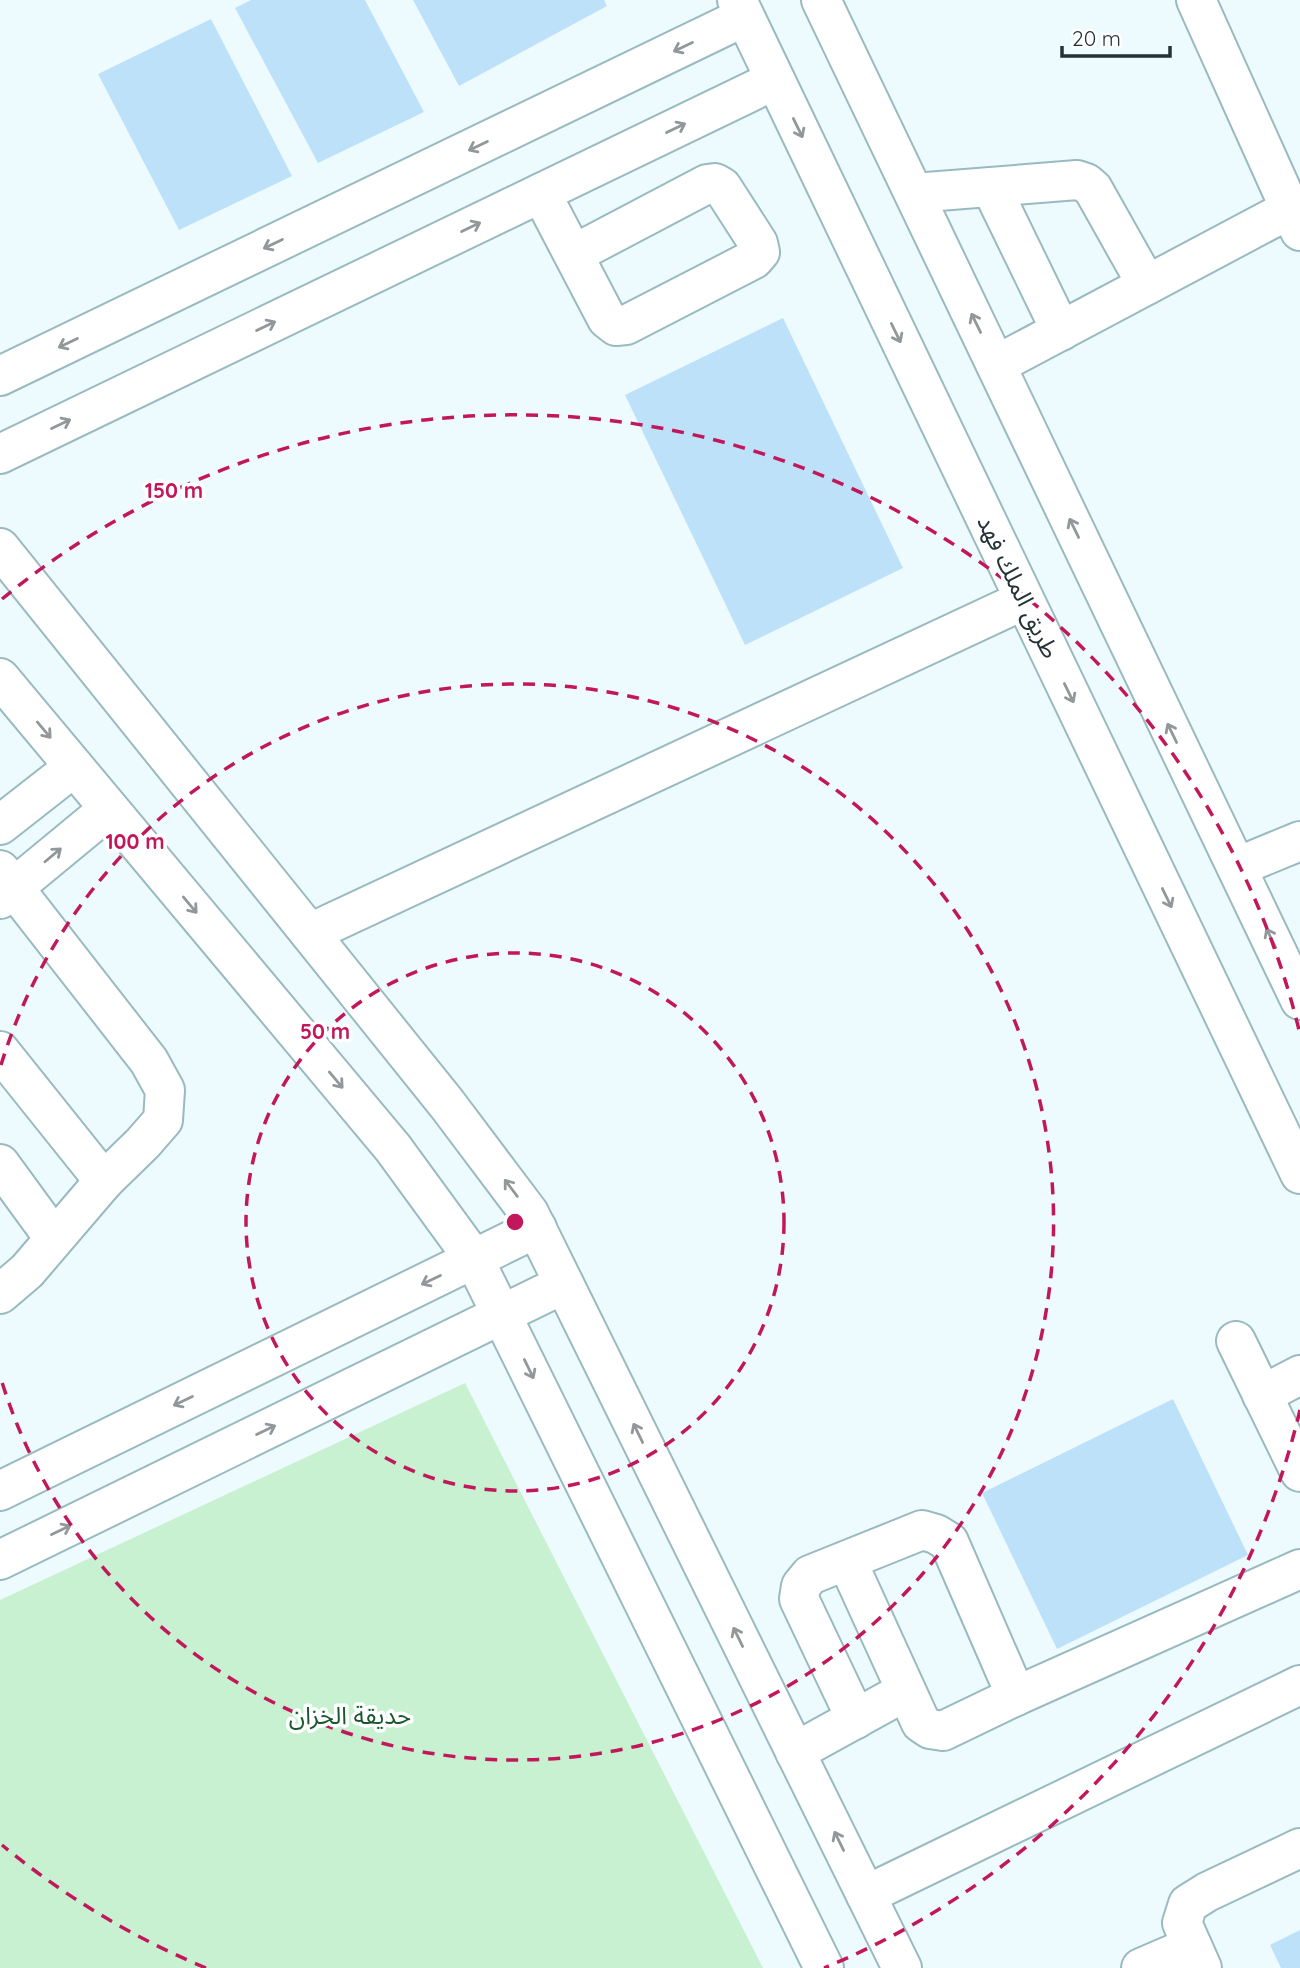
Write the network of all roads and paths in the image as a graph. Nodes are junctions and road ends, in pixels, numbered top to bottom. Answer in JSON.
{"nodes":[{"id":1,"x":821,"y":0,"type":"edge"},
{"id":2,"x":1196,"y":0,"type":"edge"},
{"id":3,"x":741,"y":8,"type":"edge"},
{"id":4,"x":775,"y":80,"type":"junction"},
{"id":5,"x":991,"y":187,"type":"junction"},
{"id":6,"x":541,"y":193,"type":"junction"},
{"id":7,"x":914,"y":193,"type":"junction"},
{"id":8,"x":1295,"y":221,"type":"edge"},
{"id":9,"x":574,"y":254,"type":"junction"},
{"id":10,"x":1147,"y":285,"type":"junction"},
{"id":11,"x":1061,"y":331,"type":"junction"},
{"id":12,"x":996,"y":365,"type":"junction"},
{"id":13,"x":0,"y":376,"type":"edge"},
{"id":14,"x":0,"y":454,"type":"edge"},
{"id":15,"x":0,"y":548,"type":"edge"},
{"id":16,"x":1024,"y":600,"type":"junction"},
{"id":17,"x":0,"y":678,"type":"edge"},
{"id":18,"x":74,"y":767,"type":"junction"},
{"id":19,"x":109,"y":809,"type":"junction"},
{"id":20,"x":0,"y":825,"type":"edge"},
{"id":21,"x":1300,"y":841,"type":"edge"},
{"id":22,"x":1237,"y":867,"type":"junction"},
{"id":23,"x":5,"y":885,"type":"edge"},
{"id":24,"x":310,"y":933,"type":"junction"},
{"id":25,"x":1300,"y":1000,"type":"edge"},
{"id":26,"x":0,"y":1051,"type":"edge"},
{"id":27,"x":0,"y":1164,"type":"edge"},
{"id":28,"x":1300,"y":1174,"type":"edge"},
{"id":29,"x":104,"y":1181,"type":"junction"},
{"id":30,"x":537,"y":1228,"type":"junction"},
{"id":31,"x":54,"y":1238,"type":"junction"},
{"id":32,"x":474,"y":1259,"type":"junction"},
{"id":33,"x":564,"y":1284,"type":"junction"},
{"id":34,"x":0,"y":1294,"type":"edge"},
{"id":35,"x":502,"y":1315,"type":"junction"},
{"id":36,"x":1236,"y":1341,"type":"dead end"},
{"id":37,"x":1300,"y":1375,"type":"edge"},
{"id":38,"x":1262,"y":1395,"type":"junction"},
{"id":39,"x":1297,"y":1458,"type":"edge"},
{"id":40,"x":0,"y":1491,"type":"edge"},
{"id":41,"x":0,"y":1560,"type":"edge"},
{"id":42,"x":847,"y":1561,"type":"junction"},
{"id":43,"x":1300,"y":1569,"type":"edge"},
{"id":44,"x":1300,"y":1685,"type":"edge"},
{"id":45,"x":906,"y":1690,"type":"junction"},
{"id":46,"x":1016,"y":1696,"type":"junction"},
{"id":47,"x":856,"y":1719,"type":"junction"},
{"id":48,"x":795,"y":1752,"type":"junction"},
{"id":49,"x":1300,"y":1848,"type":"edge"},
{"id":50,"x":866,"y":1895,"type":"junction"},
{"id":51,"x":1197,"y":1957,"type":"edge"},
{"id":52,"x":824,"y":1968,"type":"edge"},
{"id":53,"x":902,"y":1968,"type":"edge"},
{"id":54,"x":1141,"y":1968,"type":"edge"}],
"edges":[{"from":1,"to":7,"type":"street"},
{"from":2,"to":8,"type":"street"},
{"from":3,"to":4,"type":"street","name":"طريق الملك فهد"},
{"from":3,"to":13,"type":"street","one_way":true},
{"from":6,"to":4,"type":"street","one_way":true},
{"from":4,"to":16,"type":"street","name":"طريق الملك فهد","one_way":true},
{"from":5,"to":7,"type":"street"},
{"from":5,"to":10,"type":"street"},
{"from":5,"to":11,"type":"street"},
{"from":6,"to":9,"type":"street"},
{"from":14,"to":6,"type":"street","one_way":true},
{"from":12,"to":7,"type":"street","one_way":true},
{"from":8,"to":10,"type":"street"},
{"from":9,"to":9,"type":"street"},
{"from":10,"to":11,"type":"street"},
{"from":11,"to":12,"type":"street"},
{"from":22,"to":12,"type":"street","one_way":true},
{"from":15,"to":24,"type":"street"},
{"from":16,"to":24,"type":"street"},
{"from":16,"to":28,"type":"street","name":"طريق الملك فهد","one_way":true},
{"from":17,"to":18,"type":"street","one_way":true},
{"from":18,"to":19,"type":"street"},
{"from":18,"to":20,"type":"street"},
{"from":23,"to":19,"type":"street","one_way":true},
{"from":19,"to":32,"type":"street","one_way":true},
{"from":21,"to":22,"type":"street"},
{"from":25,"to":22,"type":"street","one_way":true},
{"from":23,"to":29,"type":"street"},
{"from":30,"to":24,"type":"street","one_way":true},
{"from":26,"to":29,"type":"street"},
{"from":27,"to":31,"type":"street"},
{"from":29,"to":31,"type":"street"},
{"from":30,"to":32,"type":"street"},
{"from":30,"to":33,"type":"street"},
{"from":31,"to":34,"type":"street"},
{"from":32,"to":35,"type":"street"},
{"from":32,"to":40,"type":"street","one_way":true},
{"from":33,"to":35,"type":"street"},
{"from":48,"to":33,"type":"street","one_way":true},
{"from":41,"to":35,"type":"street","one_way":true},
{"from":35,"to":52,"type":"street","one_way":true},
{"from":36,"to":38,"type":"street"},
{"from":37,"to":38,"type":"street"},
{"from":38,"to":39,"type":"street"},
{"from":42,"to":45,"type":"street"},
{"from":42,"to":46,"type":"street"},
{"from":42,"to":47,"type":"street"},
{"from":43,"to":46,"type":"street"},
{"from":44,"to":50,"type":"street"},
{"from":45,"to":46,"type":"street"},
{"from":45,"to":47,"type":"street"},
{"from":47,"to":48,"type":"street"},
{"from":50,"to":48,"type":"street","one_way":true},
{"from":49,"to":51,"type":"street"},
{"from":50,"to":53,"type":"street"},
{"from":51,"to":54,"type":"street"}]}
